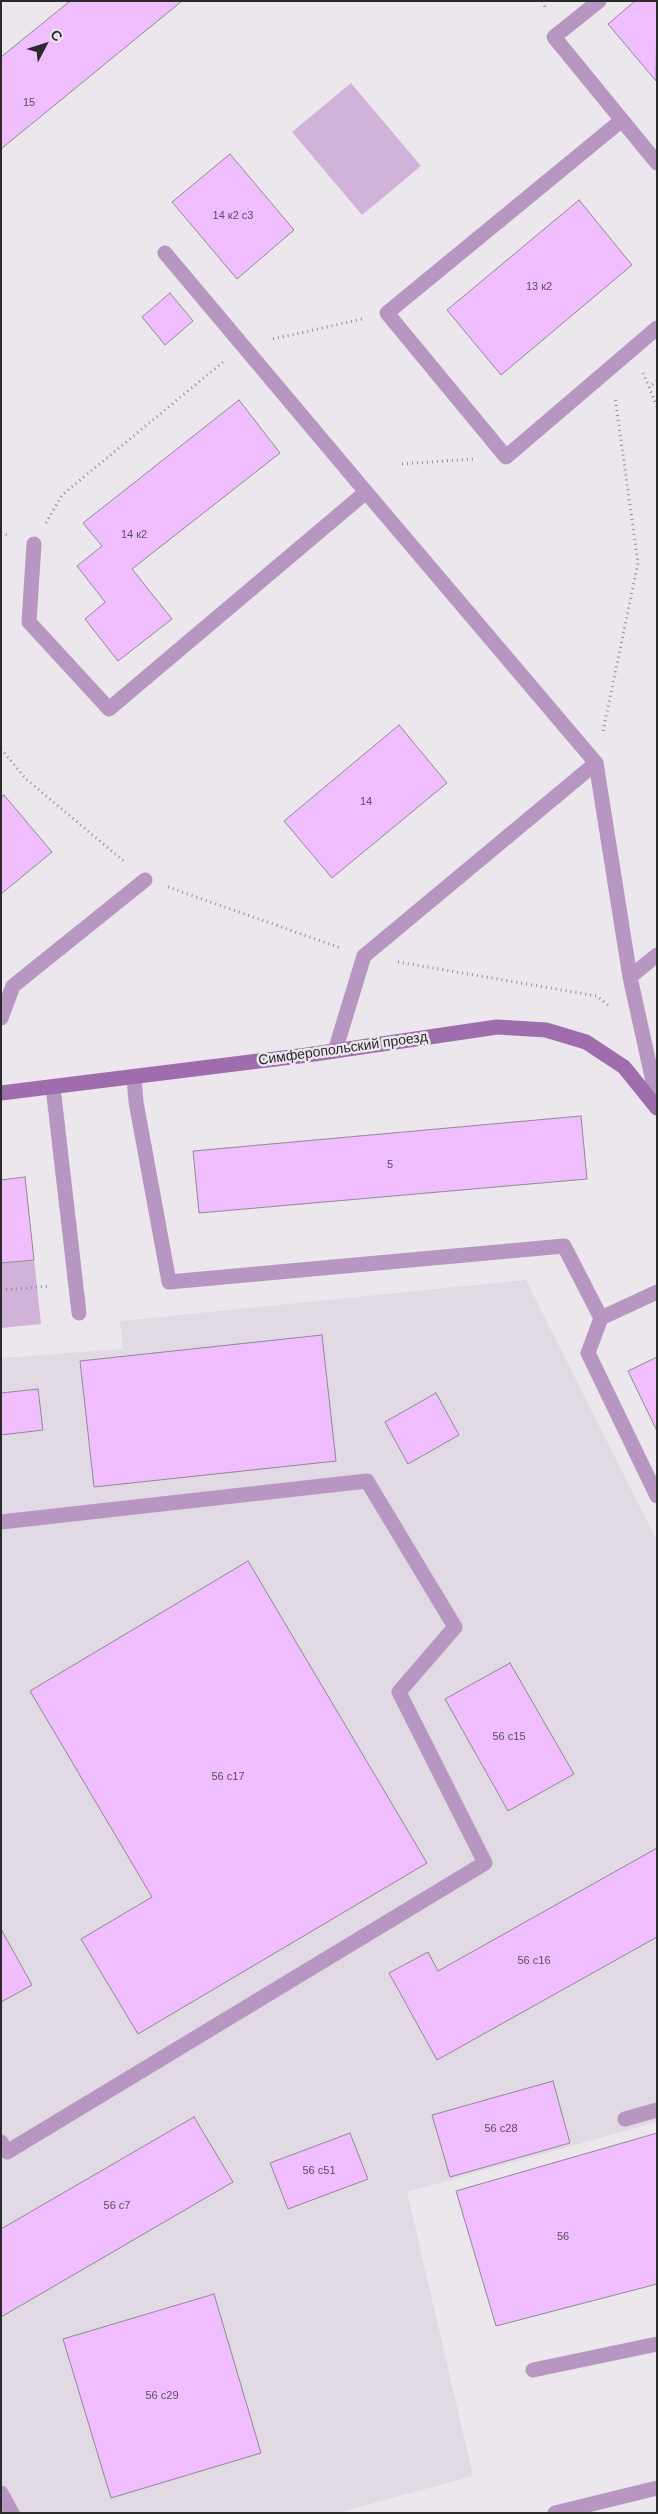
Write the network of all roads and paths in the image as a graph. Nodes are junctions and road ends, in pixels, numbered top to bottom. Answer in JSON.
{"nodes":[{"id":1,"x":599,"y":1,"type":"edge"},
{"id":2,"x":622,"y":120,"type":"junction"},
{"id":3,"x":657,"y":163,"type":"edge"},
{"id":4,"x":165,"y":253,"type":"dead end"},
{"id":5,"x":386,"y":313,"type":"junction"},
{"id":6,"x":657,"y":328,"type":"edge"},
{"id":7,"x":243,"y":346,"type":"junction"},
{"id":8,"x":611,"y":368,"type":"junction"},
{"id":9,"x":657,"y":381,"type":"edge"},
{"id":10,"x":657,"y":406,"type":"edge"},
{"id":11,"x":506,"y":457,"type":"junction"},
{"id":12,"x":402,"y":464,"type":"dead end"},
{"id":13,"x":366,"y":492,"type":"junction"},
{"id":14,"x":34,"y":544,"type":"joint"},
{"id":15,"x":1,"y":749,"type":"edge"},
{"id":16,"x":596,"y":763,"type":"junction"},
{"id":17,"x":145,"y":880,"type":"junction"},
{"id":18,"x":657,"y":955,"type":"edge"},
{"id":19,"x":364,"y":956,"type":"junction"},
{"id":20,"x":630,"y":977,"type":"junction"},
{"id":21,"x":1,"y":1018,"type":"edge"},
{"id":22,"x":644,"y":1033,"type":"junction"},
{"id":23,"x":335,"y":1051,"type":"junction"},
{"id":24,"x":134,"y":1078,"type":"junction"},
{"id":25,"x":53,"y":1087,"type":"junction"},
{"id":26,"x":1,"y":1093,"type":"edge"},
{"id":27,"x":657,"y":1100,"type":"edge"},
{"id":28,"x":657,"y":1108,"type":"edge"},
{"id":29,"x":76,"y":1284,"type":"junction"},
{"id":30,"x":1,"y":1290,"type":"edge"},
{"id":31,"x":657,"y":1292,"type":"edge"},
{"id":32,"x":79,"y":1313,"type":"dead end"},
{"id":33,"x":601,"y":1318,"type":"junction"},
{"id":34,"x":657,"y":1496,"type":"edge"},
{"id":35,"x":1,"y":1522,"type":"edge"},
{"id":36,"x":657,"y":2110,"type":"edge"},
{"id":37,"x":625,"y":2119,"type":"dead end"},
{"id":38,"x":1,"y":2142,"type":"edge"},
{"id":39,"x":657,"y":2344,"type":"edge"},
{"id":40,"x":533,"y":2370,"type":"dead end"},
{"id":41,"x":657,"y":2488,"type":"edge"},
{"id":42,"x":1,"y":2493,"type":"edge"},
{"id":43,"x":12,"y":2513,"type":"edge"},
{"id":44,"x":555,"y":2513,"type":"edge"}],
"edges":[{"from":1,"to":2,"type":"lane"},
{"from":2,"to":3,"type":"lane"},
{"from":2,"to":5,"type":"lane"},
{"from":4,"to":7,"type":"lane"},
{"from":5,"to":7,"type":"path"},
{"from":5,"to":11,"type":"lane"},
{"from":6,"to":8,"type":"lane"},
{"from":7,"to":13,"type":"lane"},
{"from":7,"to":14,"type":"path"},
{"from":8,"to":11,"type":"lane"},
{"from":8,"to":16,"type":"path"},
{"from":9,"to":10,"type":"path"},
{"from":11,"to":12,"type":"path"},
{"from":13,"to":14,"type":"lane"},
{"from":13,"to":16,"type":"lane"},
{"from":15,"to":17,"type":"path"},
{"from":16,"to":19,"type":"lane"},
{"from":16,"to":20,"type":"lane"},
{"from":17,"to":19,"type":"path"},
{"from":17,"to":21,"type":"lane"},
{"from":18,"to":20,"type":"lane"},
{"from":19,"to":22,"type":"path"},
{"from":19,"to":23,"type":"lane"},
{"from":20,"to":22,"type":"lane"},
{"from":22,"to":27,"type":"lane"},
{"from":23,"to":24,"type":"street","name":"Симферопольский проезд"},
{"from":23,"to":28,"type":"street","name":"Симферопольский проезд"},
{"from":24,"to":25,"type":"street","name":"Симферопольский проезд"},
{"from":24,"to":33,"type":"lane"},
{"from":25,"to":26,"type":"street","name":"Симферопольский проезд"},
{"from":25,"to":29,"type":"lane"},
{"from":29,"to":30,"type":"path"},
{"from":29,"to":32,"type":"lane"},
{"from":31,"to":33,"type":"lane"},
{"from":33,"to":34,"type":"lane"},
{"from":35,"to":38,"type":"lane"},
{"from":36,"to":37,"type":"lane"},
{"from":39,"to":40,"type":"lane"},
{"from":41,"to":44,"type":"lane"},
{"from":42,"to":43,"type":"lane"}]}
